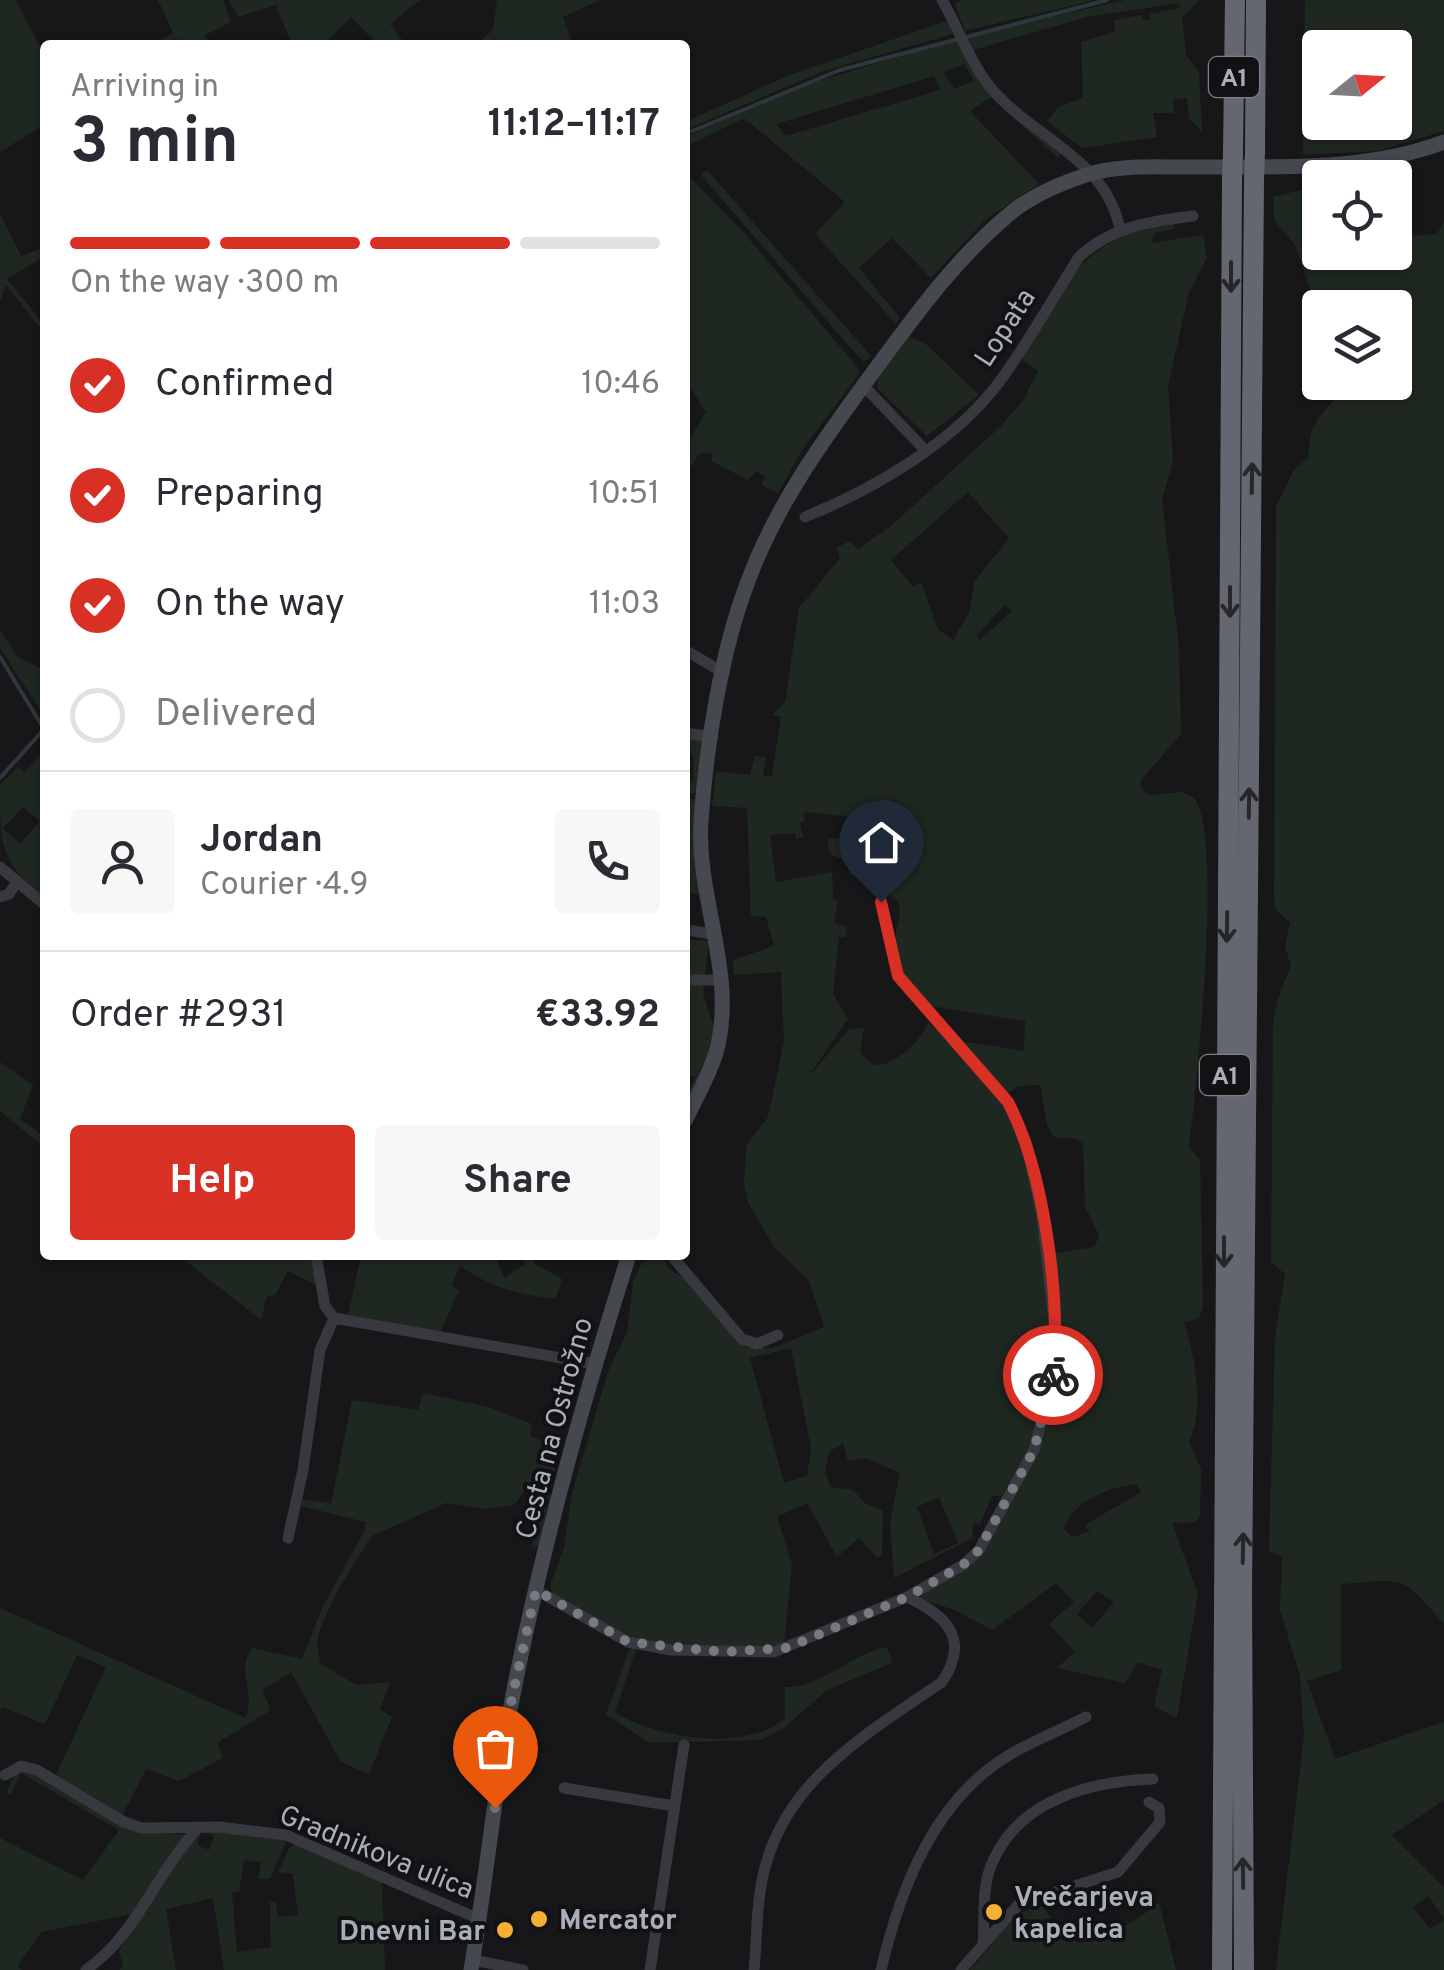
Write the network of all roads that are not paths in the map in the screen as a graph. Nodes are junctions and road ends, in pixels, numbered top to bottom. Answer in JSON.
{"nodes":[{"id":1,"x":942,"y":0,"type":"edge"},
{"id":2,"x":1235,"y":0,"type":"edge"},
{"id":3,"x":1256,"y":0,"type":"edge"},
{"id":4,"x":1444,"y":142,"type":"edge"},
{"id":5,"x":1088,"y":174,"type":"junction"},
{"id":6,"x":1192,"y":216,"type":"dead end"},
{"id":7,"x":1120,"y":229,"type":"junction"},
{"id":8,"x":863,"y":385,"type":"junction"},
{"id":9,"x":924,"y":449,"type":"junction"},
{"id":10,"x":805,"y":517,"type":"dead end"},
{"id":11,"x":690,"y":653,"type":"edge"},
{"id":12,"x":724,"y":673,"type":"junction"},
{"id":13,"x":690,"y":734,"type":"edge"},
{"id":14,"x":713,"y":737,"type":"junction"},
{"id":15,"x":0,"y":867,"type":"edge"},
{"id":16,"x":16,"y":883,"type":"junction"},
{"id":17,"x":0,"y":897,"type":"edge"},
{"id":18,"x":40,"y":902,"type":"edge"},
{"id":19,"x":881,"y":902,"type":"dead end"},
{"id":20,"x":690,"y":931,"type":"edge"},
{"id":21,"x":714,"y":934,"type":"junction"},
{"id":22,"x":690,"y":980,"type":"edge"},
{"id":23,"x":720,"y":980,"type":"junction"},
{"id":24,"x":690,"y":1109,"type":"edge"},
{"id":25,"x":317,"y":1260,"type":"edge"},
{"id":26,"x":627,"y":1260,"type":"edge"},
{"id":27,"x":675,"y":1260,"type":"edge"},
{"id":28,"x":334,"y":1318,"type":"junction"},
{"id":29,"x":778,"y":1335,"type":"dead end"},
{"id":30,"x":595,"y":1364,"type":"junction"},
{"id":31,"x":288,"y":1538,"type":"dead end"},
{"id":32,"x":542,"y":1594,"type":"junction"},
{"id":33,"x":907,"y":1597,"type":"junction"},
{"id":34,"x":1086,"y":1718,"type":"dead end"},
{"id":35,"x":684,"y":1745,"type":"dead end"},
{"id":36,"x":4,"y":1775,"type":"dead end"},
{"id":37,"x":1154,"y":1779,"type":"dead end"},
{"id":38,"x":564,"y":1788,"type":"dead end"},
{"id":39,"x":1149,"y":1802,"type":"dead end"},
{"id":40,"x":674,"y":1806,"type":"junction"},
{"id":41,"x":197,"y":1829,"type":"junction"},
{"id":42,"x":478,"y":1919,"type":"junction"},
{"id":43,"x":983,"y":1948,"type":"junction"},
{"id":44,"x":472,"y":1965,"type":"edge"},
{"id":45,"x":86,"y":1970,"type":"edge"},
{"id":46,"x":523,"y":1970,"type":"edge"},
{"id":47,"x":650,"y":1970,"type":"edge"},
{"id":48,"x":754,"y":1970,"type":"edge"},
{"id":49,"x":881,"y":1970,"type":"edge"},
{"id":50,"x":961,"y":1970,"type":"edge"},
{"id":51,"x":1222,"y":1970,"type":"edge"},
{"id":52,"x":1244,"y":1970,"type":"edge"}],
"edges":[{"from":1,"to":5,"type":"street"},
{"from":2,"to":51,"type":"highway","number":"A1","one_way":true,"bridge":true},
{"from":52,"to":3,"type":"highway","number":"A1","one_way":true,"bridge":true},
{"from":4,"to":5,"type":"street"},
{"from":5,"to":7,"type":"street"},
{"from":5,"to":8,"type":"street"},
{"from":6,"to":7,"type":"street","name":"Lopata"},
{"from":7,"to":9,"type":"street","name":"Lopata"},
{"from":8,"to":9,"type":"street"},
{"from":8,"to":12,"type":"street"},
{"from":9,"to":10,"type":"street","name":"Lopata"},
{"from":11,"to":12,"type":"street"},
{"from":12,"to":14,"type":"street"},
{"from":13,"to":14,"type":"street"},
{"from":14,"to":21,"type":"street"},
{"from":15,"to":16,"type":"street"},
{"from":16,"to":17,"type":"street"},
{"from":16,"to":18,"type":"street"},
{"from":19,"to":33,"type":"street"},
{"from":20,"to":21,"type":"street"},
{"from":21,"to":23,"type":"street"},
{"from":22,"to":23,"type":"street"},
{"from":23,"to":24,"type":"street"},
{"from":25,"to":28,"type":"street"},
{"from":26,"to":30,"type":"street","name":"Cesta na Ostrožno"},
{"from":27,"to":29,"type":"street"},
{"from":28,"to":30,"type":"street"},
{"from":28,"to":31,"type":"street"},
{"from":30,"to":32,"type":"street","name":"Cesta na Ostrožno"},
{"from":32,"to":33,"type":"street"},
{"from":32,"to":42,"type":"street","name":"Cesta na Ostrožno"},
{"from":33,"to":48,"type":"street"},
{"from":34,"to":49,"type":"street"},
{"from":35,"to":40,"type":"street"},
{"from":36,"to":41,"type":"street","name":"Gradnikova ulica"},
{"from":37,"to":43,"type":"street"},
{"from":38,"to":40,"type":"street"},
{"from":39,"to":43,"type":"street"},
{"from":40,"to":47,"type":"street"},
{"from":41,"to":42,"type":"street","name":"Gradnikova ulica"},
{"from":41,"to":45,"type":"street"},
{"from":42,"to":44,"type":"street","name":"Cesta na Ostrožno"},
{"from":43,"to":50,"type":"street"},
{"from":44,"to":46,"type":"street"}]}
